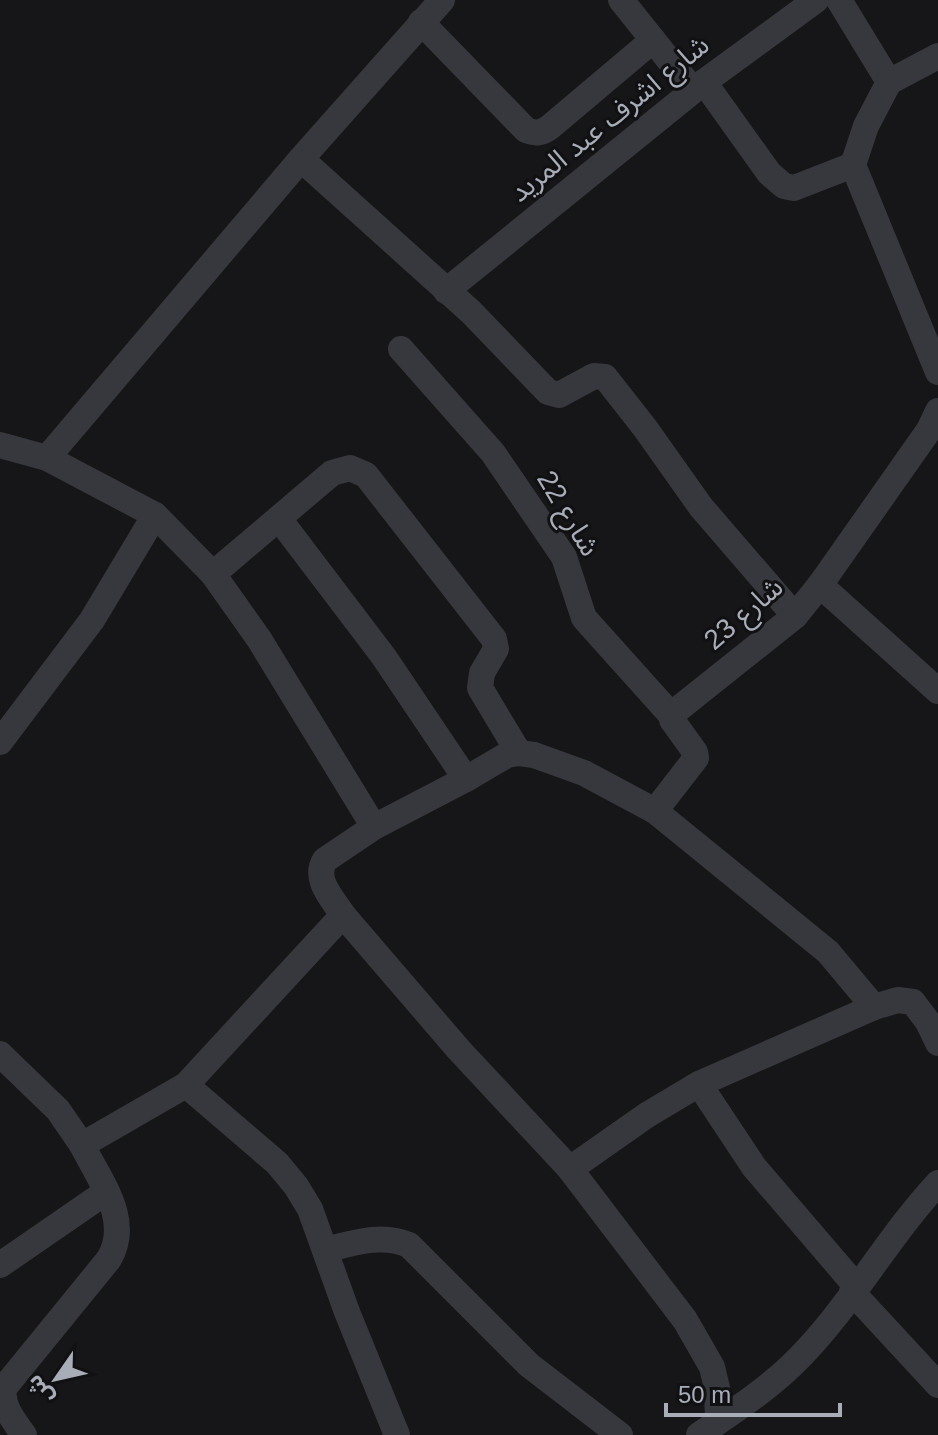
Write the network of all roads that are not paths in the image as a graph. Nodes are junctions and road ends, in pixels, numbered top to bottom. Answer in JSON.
{"nodes":[{"id":1,"x":442,"y":0,"type":"edge"},
{"id":2,"x":621,"y":0,"type":"edge"},
{"id":3,"x":816,"y":0,"type":"edge"},
{"id":4,"x":839,"y":0,"type":"edge"},
{"id":5,"x":421,"y":22,"type":"junction"},
{"id":6,"x":653,"y":40,"type":"junction"},
{"id":7,"x":938,"y":56,"type":"edge"},
{"id":8,"x":889,"y":82,"type":"junction"},
{"id":9,"x":699,"y":86,"type":"junction"},
{"id":10,"x":301,"y":159,"type":"junction"},
{"id":11,"x":853,"y":165,"type":"junction"},
{"id":12,"x":446,"y":291,"type":"junction"},
{"id":13,"x":401,"y":349,"type":"dead end"},
{"id":14,"x":938,"y":372,"type":"edge"},
{"id":15,"x":938,"y":411,"type":"edge"},
{"id":16,"x":0,"y":445,"type":"edge"},
{"id":17,"x":47,"y":458,"type":"junction"},
{"id":18,"x":155,"y":515,"type":"junction"},
{"id":19,"x":280,"y":520,"type":"junction"},
{"id":20,"x":213,"y":574,"type":"junction"},
{"id":21,"x":820,"y":585,"type":"junction"},
{"id":22,"x":795,"y":616,"type":"junction"},
{"id":23,"x":938,"y":691,"type":"edge"},
{"id":24,"x":672,"y":716,"type":"junction"},
{"id":25,"x":0,"y":742,"type":"edge"},
{"id":26,"x":519,"y":753,"type":"junction"},
{"id":27,"x":466,"y":779,"type":"junction"},
{"id":28,"x":655,"y":811,"type":"junction"},
{"id":29,"x":374,"y":827,"type":"junction"},
{"id":30,"x":343,"y":915,"type":"junction"},
{"id":31,"x":874,"y":1007,"type":"junction"},
{"id":32,"x":938,"y":1043,"type":"edge"},
{"id":33,"x":0,"y":1054,"type":"edge"},
{"id":34,"x":699,"y":1084,"type":"junction"},
{"id":35,"x":186,"y":1085,"type":"junction"},
{"id":36,"x":82,"y":1145,"type":"junction"},
{"id":37,"x":570,"y":1169,"type":"junction"},
{"id":38,"x":938,"y":1183,"type":"edge"},
{"id":39,"x":106,"y":1192,"type":"junction"},
{"id":40,"x":325,"y":1250,"type":"junction"},
{"id":41,"x":0,"y":1265,"type":"edge"},
{"id":42,"x":854,"y":1289,"type":"junction"},
{"id":43,"x":938,"y":1385,"type":"edge"},
{"id":44,"x":708,"y":1428,"type":"edge"},
{"id":45,"x":24,"y":1435,"type":"edge"},
{"id":46,"x":397,"y":1435,"type":"edge"},
{"id":47,"x":620,"y":1435,"type":"edge"}],
"edges":[{"from":1,"to":5,"type":"street"},
{"from":2,"to":6,"type":"street"},
{"from":3,"to":9,"type":"street","name":"شارع اشرف عبد المريد"},
{"from":4,"to":8,"type":"street"},
{"from":5,"to":6,"type":"street"},
{"from":5,"to":10,"type":"street"},
{"from":6,"to":9,"type":"street"},
{"from":7,"to":8,"type":"street"},
{"from":8,"to":11,"type":"street"},
{"from":9,"to":11,"type":"street"},
{"from":9,"to":12,"type":"street","name":"شارع اشرف عبد المريد"},
{"from":10,"to":12,"type":"street"},
{"from":10,"to":17,"type":"street"},
{"from":11,"to":14,"type":"street"},
{"from":12,"to":22,"type":"street"},
{"from":13,"to":24,"type":"street","name":"شارع 22"},
{"from":15,"to":21,"type":"street","name":"شارع 23"},
{"from":16,"to":17,"type":"street"},
{"from":17,"to":18,"type":"street"},
{"from":18,"to":20,"type":"street"},
{"from":18,"to":25,"type":"street"},
{"from":19,"to":20,"type":"street"},
{"from":19,"to":26,"type":"street"},
{"from":19,"to":27,"type":"street"},
{"from":20,"to":29,"type":"street"},
{"from":21,"to":22,"type":"street","name":"شارع 23"},
{"from":21,"to":23,"type":"street"},
{"from":22,"to":24,"type":"street","name":"شارع 23"},
{"from":24,"to":28,"type":"street"},
{"from":26,"to":27,"type":"street"},
{"from":26,"to":28,"type":"street"},
{"from":27,"to":29,"type":"street"},
{"from":28,"to":31,"type":"street"},
{"from":29,"to":30,"type":"street"},
{"from":30,"to":35,"type":"street"},
{"from":30,"to":37,"type":"street"},
{"from":31,"to":32,"type":"street"},
{"from":31,"to":34,"type":"street"},
{"from":33,"to":36,"type":"street"},
{"from":34,"to":37,"type":"street"},
{"from":34,"to":42,"type":"street"},
{"from":35,"to":36,"type":"street"},
{"from":35,"to":40,"type":"street"},
{"from":36,"to":39,"type":"street"},
{"from":37,"to":44,"type":"street"},
{"from":38,"to":42,"type":"street"},
{"from":39,"to":41,"type":"street"},
{"from":39,"to":45,"type":"street"},
{"from":40,"to":46,"type":"street"},
{"from":40,"to":47,"type":"street"},
{"from":42,"to":43,"type":"street"},
{"from":42,"to":44,"type":"street"}]}
